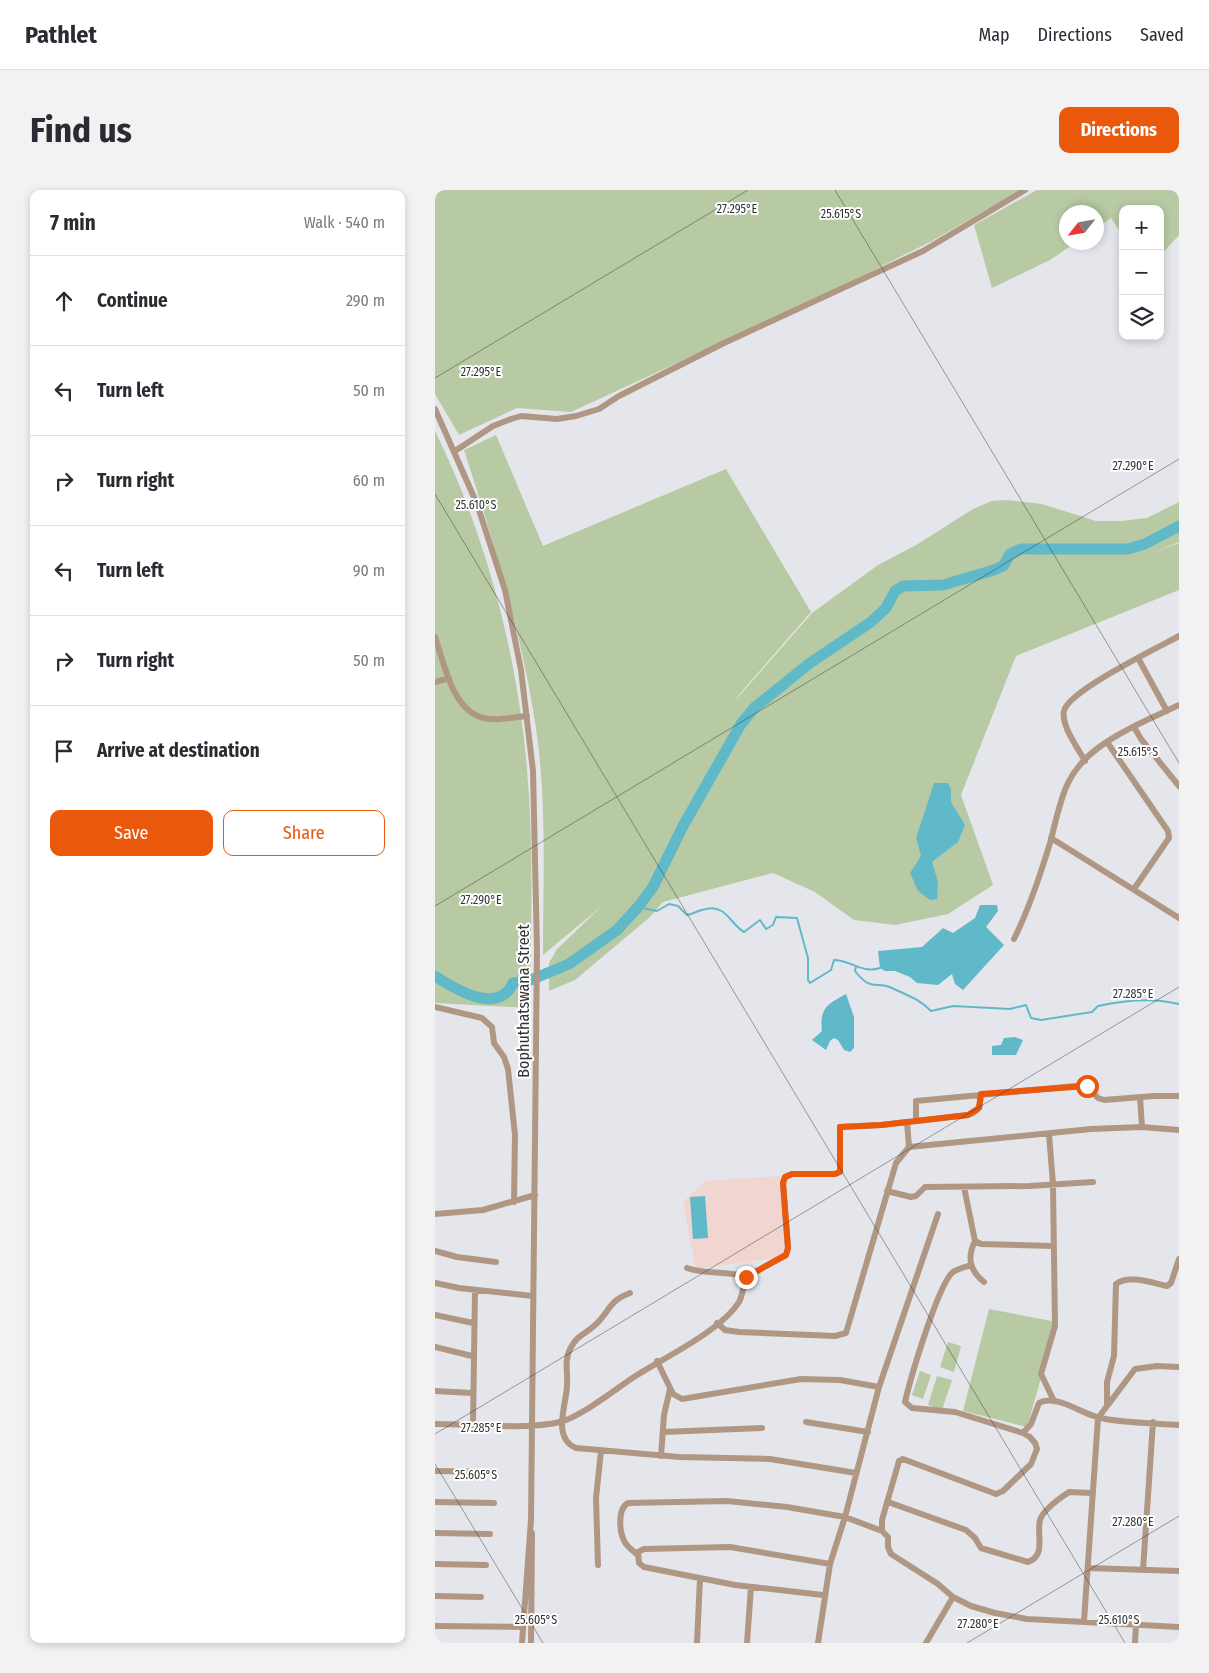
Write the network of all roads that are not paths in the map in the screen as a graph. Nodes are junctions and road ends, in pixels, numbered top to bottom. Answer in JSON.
{"nodes":[{"id":1,"x":1025,"y":190,"type":"edge"},
{"id":2,"x":435,"y":409,"type":"edge"},
{"id":3,"x":455,"y":451,"type":"junction"},
{"id":4,"x":1179,"y":636,"type":"edge"},
{"id":5,"x":435,"y":637,"type":"edge"},
{"id":6,"x":1138,"y":658,"type":"junction"},
{"id":7,"x":449,"y":678,"type":"junction"},
{"id":8,"x":435,"y":682,"type":"edge"},
{"id":9,"x":1179,"y":705,"type":"edge"},
{"id":10,"x":1167,"y":711,"type":"junction"},
{"id":11,"x":527,"y":716,"type":"junction"},
{"id":12,"x":1134,"y":727,"type":"junction"},
{"id":13,"x":1107,"y":742,"type":"junction"},
{"id":14,"x":1085,"y":761,"type":"junction"},
{"id":15,"x":1179,"y":786,"type":"edge"},
{"id":16,"x":1051,"y":838,"type":"junction"},
{"id":17,"x":1134,"y":890,"type":"junction"},
{"id":18,"x":1179,"y":918,"type":"edge"},
{"id":19,"x":1014,"y":939,"type":"dead end"},
{"id":20,"x":435,"y":1007,"type":"edge"},
{"id":21,"x":981,"y":1094,"type":"junction"},
{"id":22,"x":1179,"y":1096,"type":"edge"},
{"id":23,"x":1140,"y":1097,"type":"junction"},
{"id":24,"x":916,"y":1121,"type":"junction"},
{"id":25,"x":907,"y":1122,"type":"junction"},
{"id":26,"x":1143,"y":1127,"type":"junction"},
{"id":27,"x":1179,"y":1130,"type":"edge"},
{"id":28,"x":1049,"y":1134,"type":"junction"},
{"id":29,"x":909,"y":1147,"type":"junction"},
{"id":30,"x":1093,"y":1182,"type":"dead end"},
{"id":31,"x":1053,"y":1184,"type":"junction"},
{"id":32,"x":964,"y":1187,"type":"junction"},
{"id":33,"x":887,"y":1191,"type":"junction"},
{"id":34,"x":535,"y":1195,"type":"junction"},
{"id":35,"x":514,"y":1202,"type":"junction"},
{"id":36,"x":435,"y":1214,"type":"edge"},
{"id":37,"x":938,"y":1214,"type":"dead end"},
{"id":38,"x":975,"y":1241,"type":"junction"},
{"id":39,"x":1053,"y":1246,"type":"junction"},
{"id":40,"x":435,"y":1251,"type":"edge"},
{"id":41,"x":1179,"y":1259,"type":"edge"},
{"id":42,"x":497,"y":1262,"type":"dead end"},
{"id":43,"x":971,"y":1265,"type":"junction"},
{"id":44,"x":687,"y":1268,"type":"dead end"},
{"id":45,"x":746,"y":1277,"type":"junction"},
{"id":46,"x":984,"y":1282,"type":"dead end"},
{"id":47,"x":435,"y":1283,"type":"edge"},
{"id":48,"x":475,"y":1290,"type":"junction"},
{"id":49,"x":630,"y":1293,"type":"dead end"},
{"id":50,"x":533,"y":1296,"type":"junction"},
{"id":51,"x":435,"y":1315,"type":"edge"},
{"id":52,"x":473,"y":1323,"type":"junction"},
{"id":53,"x":717,"y":1323,"type":"junction"},
{"id":54,"x":435,"y":1347,"type":"edge"},
{"id":55,"x":472,"y":1356,"type":"junction"},
{"id":56,"x":657,"y":1361,"type":"junction"},
{"id":57,"x":1179,"y":1367,"type":"edge"},
{"id":58,"x":879,"y":1387,"type":"junction"},
{"id":59,"x":670,"y":1390,"type":"junction"},
{"id":60,"x":435,"y":1391,"type":"edge"},
{"id":61,"x":472,"y":1393,"type":"junction"},
{"id":62,"x":1054,"y":1401,"type":"junction"},
{"id":63,"x":1107,"y":1404,"type":"junction"},
{"id":64,"x":1098,"y":1418,"type":"junction"},
{"id":65,"x":562,"y":1422,"type":"junction"},
{"id":66,"x":806,"y":1422,"type":"dead end"},
{"id":67,"x":1153,"y":1422,"type":"junction"},
{"id":68,"x":435,"y":1424,"type":"edge"},
{"id":69,"x":473,"y":1424,"type":"junction"},
{"id":70,"x":533,"y":1425,"type":"junction"},
{"id":71,"x":1179,"y":1425,"type":"edge"},
{"id":72,"x":762,"y":1428,"type":"dead end"},
{"id":73,"x":663,"y":1432,"type":"junction"},
{"id":74,"x":868,"y":1432,"type":"junction"},
{"id":75,"x":1023,"y":1433,"type":"junction"},
{"id":76,"x":601,"y":1451,"type":"junction"},
{"id":77,"x":661,"y":1456,"type":"junction"},
{"id":78,"x":435,"y":1471,"type":"edge"},
{"id":79,"x":495,"y":1472,"type":"dead end"},
{"id":80,"x":856,"y":1473,"type":"junction"},
{"id":81,"x":1092,"y":1493,"type":"junction"},
{"id":82,"x":435,"y":1502,"type":"edge"},
{"id":83,"x":888,"y":1502,"type":"junction"},
{"id":84,"x":494,"y":1504,"type":"dead end"},
{"id":85,"x":845,"y":1517,"type":"junction"},
{"id":86,"x":531,"y":1520,"type":"junction"},
{"id":87,"x":882,"y":1531,"type":"junction"},
{"id":88,"x":435,"y":1533,"type":"edge"},
{"id":89,"x":490,"y":1534,"type":"dead end"},
{"id":90,"x":638,"y":1555,"type":"junction"},
{"id":91,"x":435,"y":1564,"type":"edge"},
{"id":92,"x":830,"y":1564,"type":"junction"},
{"id":93,"x":486,"y":1565,"type":"dead end"},
{"id":94,"x":598,"y":1565,"type":"dead end"},
{"id":95,"x":1087,"y":1568,"type":"junction"},
{"id":96,"x":1143,"y":1570,"type":"junction"},
{"id":97,"x":1179,"y":1571,"type":"edge"},
{"id":98,"x":700,"y":1579,"type":"junction"},
{"id":99,"x":751,"y":1588,"type":"junction"},
{"id":100,"x":823,"y":1595,"type":"junction"},
{"id":101,"x":435,"y":1596,"type":"edge"},
{"id":102,"x":481,"y":1597,"type":"dead end"},
{"id":103,"x":953,"y":1597,"type":"junction"},
{"id":104,"x":1084,"y":1621,"type":"junction"},
{"id":105,"x":1136,"y":1625,"type":"junction"},
{"id":106,"x":435,"y":1626,"type":"edge"},
{"id":107,"x":523,"y":1627,"type":"junction"},
{"id":108,"x":1179,"y":1627,"type":"edge"},
{"id":109,"x":522,"y":1643,"type":"edge"},
{"id":110,"x":531,"y":1643,"type":"edge"},
{"id":111,"x":697,"y":1643,"type":"edge"},
{"id":112,"x":747,"y":1643,"type":"edge"},
{"id":113,"x":818,"y":1643,"type":"edge"},
{"id":114,"x":926,"y":1643,"type":"edge"},
{"id":115,"x":1135,"y":1643,"type":"edge"}],
"edges":[{"from":1,"to":3,"type":"street"},
{"from":2,"to":3,"type":"street","name":"Bophuthatswana Street"},
{"from":3,"to":11,"type":"street","name":"Bophuthatswana Street"},
{"from":4,"to":6,"type":"street"},
{"from":5,"to":7,"type":"street"},
{"from":6,"to":10,"type":"street"},
{"from":6,"to":14,"type":"street"},
{"from":7,"to":8,"type":"street"},
{"from":7,"to":11,"type":"street"},
{"from":9,"to":10,"type":"street"},
{"from":10,"to":12,"type":"street"},
{"from":11,"to":34,"type":"street","name":"Bophuthatswana Street"},
{"from":12,"to":13,"type":"street"},
{"from":12,"to":15,"type":"street"},
{"from":13,"to":14,"type":"street"},
{"from":13,"to":17,"type":"street"},
{"from":14,"to":16,"type":"street"},
{"from":16,"to":17,"type":"street"},
{"from":16,"to":19,"type":"street"},
{"from":17,"to":18,"type":"street"},
{"from":20,"to":35,"type":"street"},
{"from":21,"to":23,"type":"street"},
{"from":21,"to":24,"type":"street"},
{"from":21,"to":24,"type":"street"},
{"from":22,"to":23,"type":"street"},
{"from":23,"to":26,"type":"street"},
{"from":24,"to":25,"type":"street"},
{"from":25,"to":29,"type":"street"},
{"from":25,"to":45,"type":"street"},
{"from":26,"to":27,"type":"street"},
{"from":26,"to":28,"type":"street"},
{"from":28,"to":29,"type":"street"},
{"from":28,"to":31,"type":"street"},
{"from":29,"to":33,"type":"street"},
{"from":30,"to":31,"type":"street"},
{"from":31,"to":32,"type":"street"},
{"from":31,"to":39,"type":"street"},
{"from":32,"to":33,"type":"street"},
{"from":32,"to":38,"type":"street"},
{"from":33,"to":53,"type":"street"},
{"from":34,"to":35,"type":"street"},
{"from":34,"to":50,"type":"street","name":"Bophuthatswana Street"},
{"from":35,"to":36,"type":"street"},
{"from":37,"to":58,"type":"street"},
{"from":38,"to":39,"type":"street"},
{"from":38,"to":43,"type":"street"},
{"from":39,"to":62,"type":"street"},
{"from":40,"to":42,"type":"street"},
{"from":41,"to":63,"type":"street"},
{"from":43,"to":46,"type":"street"},
{"from":43,"to":75,"type":"street"},
{"from":44,"to":45,"type":"street"},
{"from":45,"to":53,"type":"street"},
{"from":47,"to":48,"type":"street"},
{"from":48,"to":50,"type":"street"},
{"from":48,"to":52,"type":"street"},
{"from":49,"to":65,"type":"street"},
{"from":50,"to":70,"type":"street","name":"Bophuthatswana Street"},
{"from":51,"to":52,"type":"street"},
{"from":52,"to":55,"type":"street"},
{"from":53,"to":56,"type":"street"},
{"from":54,"to":55,"type":"street"},
{"from":55,"to":61,"type":"street"},
{"from":56,"to":59,"type":"street"},
{"from":56,"to":65,"type":"street"},
{"from":57,"to":63,"type":"street"},
{"from":58,"to":59,"type":"street"},
{"from":58,"to":74,"type":"street"},
{"from":59,"to":73,"type":"street"},
{"from":60,"to":61,"type":"street"},
{"from":61,"to":69,"type":"street"},
{"from":62,"to":64,"type":"street"},
{"from":62,"to":75,"type":"street"},
{"from":63,"to":64,"type":"street"},
{"from":64,"to":67,"type":"street"},
{"from":64,"to":81,"type":"street"},
{"from":65,"to":70,"type":"street"},
{"from":65,"to":76,"type":"street"},
{"from":66,"to":74,"type":"street"},
{"from":67,"to":71,"type":"street"},
{"from":67,"to":96,"type":"street"},
{"from":68,"to":69,"type":"street"},
{"from":69,"to":70,"type":"street"},
{"from":70,"to":86,"type":"street","name":"Bophuthatswana Street"},
{"from":72,"to":73,"type":"street"},
{"from":73,"to":77,"type":"street"},
{"from":74,"to":80,"type":"street"},
{"from":75,"to":83,"type":"street"},
{"from":76,"to":77,"type":"street"},
{"from":76,"to":94,"type":"street"},
{"from":77,"to":80,"type":"street"},
{"from":78,"to":79,"type":"street"},
{"from":80,"to":85,"type":"street"},
{"from":81,"to":83,"type":"street"},
{"from":81,"to":95,"type":"street"},
{"from":82,"to":84,"type":"street"},
{"from":83,"to":87,"type":"street"},
{"from":85,"to":87,"type":"street"},
{"from":85,"to":90,"type":"street"},
{"from":85,"to":92,"type":"street"},
{"from":86,"to":107,"type":"street","name":"Bophuthatswana Street"},
{"from":86,"to":110,"type":"street","name":"Bophuthatswana Street"},
{"from":87,"to":103,"type":"street"},
{"from":88,"to":89,"type":"street"},
{"from":90,"to":92,"type":"street"},
{"from":90,"to":98,"type":"street"},
{"from":91,"to":93,"type":"street"},
{"from":92,"to":100,"type":"street"},
{"from":95,"to":96,"type":"street"},
{"from":95,"to":104,"type":"street"},
{"from":96,"to":97,"type":"street"},
{"from":98,"to":99,"type":"street"},
{"from":98,"to":111,"type":"street"},
{"from":99,"to":100,"type":"street"},
{"from":99,"to":112,"type":"street"},
{"from":100,"to":113,"type":"street"},
{"from":101,"to":102,"type":"street"},
{"from":103,"to":104,"type":"street"},
{"from":103,"to":114,"type":"street"},
{"from":104,"to":105,"type":"street"},
{"from":105,"to":108,"type":"street"},
{"from":105,"to":115,"type":"street"},
{"from":106,"to":107,"type":"street"},
{"from":107,"to":109,"type":"street","name":"Bophuthatswana Street"}]}
